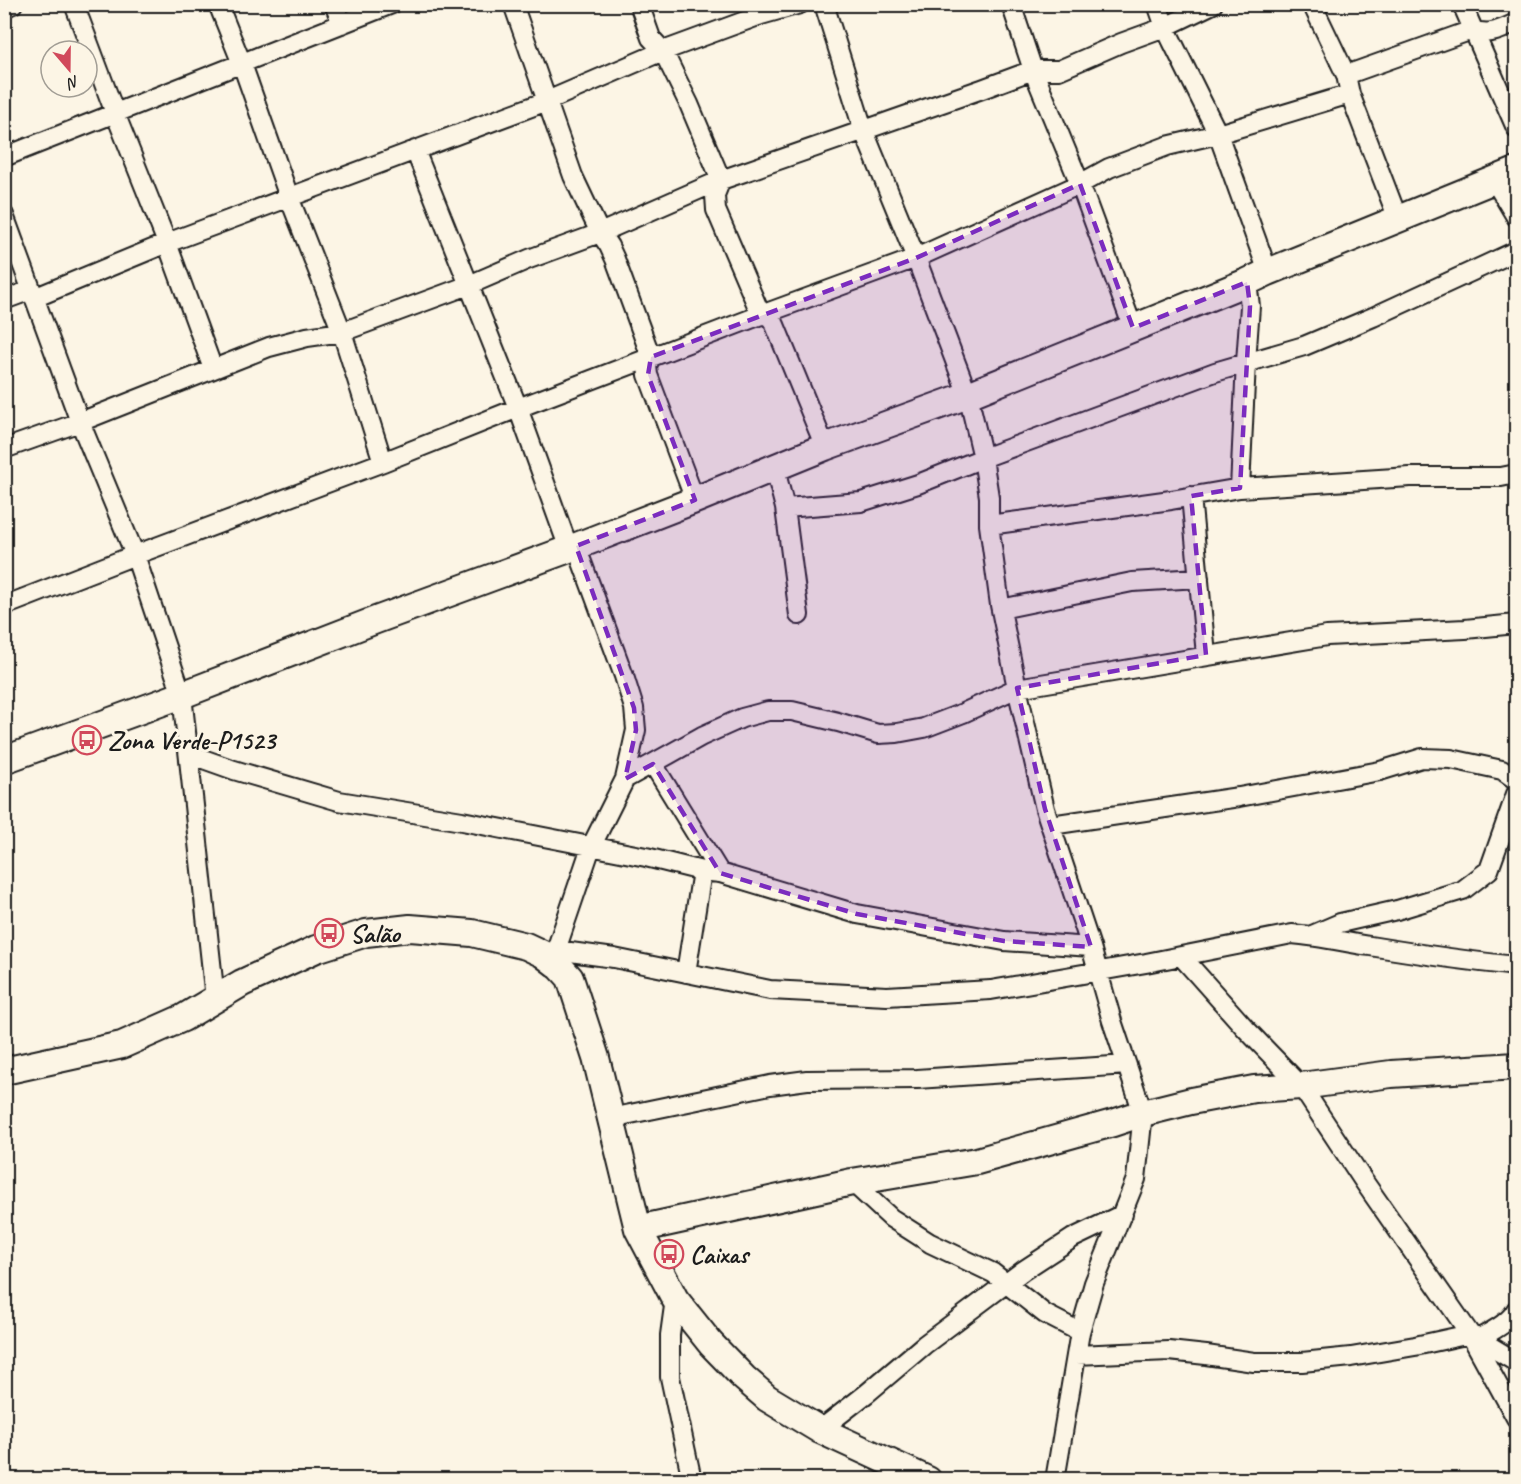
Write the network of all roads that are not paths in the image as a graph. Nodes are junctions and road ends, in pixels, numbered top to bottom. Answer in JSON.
{"nodes":[{"id":1,"x":13,"y":4,"type":"edge"},
{"id":2,"x":74,"y":4,"type":"edge"},
{"id":3,"x":218,"y":4,"type":"edge"},
{"id":4,"x":334,"y":4,"type":"edge"},
{"id":5,"x":392,"y":4,"type":"edge"},
{"id":6,"x":513,"y":4,"type":"edge"},
{"id":7,"x":639,"y":4,"type":"edge"},
{"id":8,"x":800,"y":4,"type":"edge"},
{"id":9,"x":824,"y":4,"type":"edge"},
{"id":10,"x":1011,"y":4,"type":"edge"},
{"id":11,"x":1157,"y":4,"type":"edge"},
{"id":12,"x":1213,"y":4,"type":"edge"},
{"id":13,"x":1312,"y":4,"type":"edge"},
{"id":14,"x":1462,"y":4,"type":"edge"},
{"id":15,"x":4,"y":8,"type":"edge"},
{"id":16,"x":1516,"y":23,"type":"edge"},
{"id":17,"x":342,"y":24,"type":"junction"},
{"id":18,"x":1165,"y":27,"type":"junction"},
{"id":19,"x":1472,"y":30,"type":"junction"},
{"id":20,"x":663,"y":51,"type":"junction"},
{"id":21,"x":242,"y":64,"type":"junction"},
{"id":22,"x":1033,"y":70,"type":"junction"},
{"id":23,"x":1346,"y":75,"type":"junction"},
{"id":24,"x":1350,"y":94,"type":"junction"},
{"id":25,"x":547,"y":101,"type":"junction"},
{"id":26,"x":115,"y":113,"type":"junction"},
{"id":27,"x":1516,"y":128,"type":"edge"},
{"id":28,"x":863,"y":129,"type":"junction"},
{"id":29,"x":1218,"y":134,"type":"junction"},
{"id":30,"x":415,"y":150,"type":"junction"},
{"id":31,"x":4,"y":157,"type":"edge"},
{"id":32,"x":1505,"y":175,"type":"edge"},
{"id":33,"x":721,"y":180,"type":"junction"},
{"id":34,"x":1080,"y":184,"type":"junction"},
{"id":35,"x":289,"y":197,"type":"junction"},
{"id":36,"x":4,"y":215,"type":"edge"},
{"id":37,"x":1516,"y":218,"type":"edge"},
{"id":38,"x":1398,"y":219,"type":"junction"},
{"id":39,"x":600,"y":233,"type":"junction"},
{"id":40,"x":167,"y":243,"type":"junction"},
{"id":41,"x":1516,"y":251,"type":"edge"},
{"id":42,"x":916,"y":258,"type":"junction"},
{"id":43,"x":1258,"y":277,"type":"junction"},
{"id":44,"x":469,"y":285,"type":"junction"},
{"id":45,"x":33,"y":294,"type":"junction"},
{"id":46,"x":4,"y":300,"type":"edge"},
{"id":47,"x":761,"y":315,"type":"junction"},
{"id":48,"x":1133,"y":328,"type":"junction"},
{"id":49,"x":342,"y":332,"type":"junction"},
{"id":50,"x":651,"y":357,"type":"junction"},
{"id":51,"x":1245,"y":362,"type":"junction"},
{"id":52,"x":213,"y":369,"type":"junction"},
{"id":53,"x":968,"y":395,"type":"junction"},
{"id":54,"x":518,"y":408,"type":"junction"},
{"id":55,"x":80,"y":422,"type":"junction"},
{"id":56,"x":825,"y":447,"type":"junction"},
{"id":57,"x":4,"y":449,"type":"edge"},
{"id":58,"x":983,"y":458,"type":"junction"},
{"id":59,"x":383,"y":462,"type":"junction"},
{"id":60,"x":774,"y":469,"type":"junction"},
{"id":61,"x":1516,"y":474,"type":"edge"},
{"id":62,"x":1240,"y":488,"type":"junction"},
{"id":63,"x":1191,"y":496,"type":"junction"},
{"id":64,"x":695,"y":500,"type":"junction"},
{"id":65,"x":785,"y":508,"type":"junction"},
{"id":66,"x":989,"y":525,"type":"junction"},
{"id":67,"x":572,"y":548,"type":"junction"},
{"id":68,"x":135,"y":555,"type":"junction"},
{"id":69,"x":1199,"y":578,"type":"junction"},
{"id":70,"x":4,"y":606,"type":"edge"},
{"id":71,"x":1001,"y":609,"type":"junction"},
{"id":72,"x":799,"y":615,"type":"dead end"},
{"id":73,"x":1516,"y":624,"type":"edge"},
{"id":74,"x":1206,"y":655,"type":"junction"},
{"id":75,"x":1017,"y":688,"type":"junction"},
{"id":76,"x":182,"y":695,"type":"junction"},
{"id":77,"x":189,"y":754,"type":"junction"},
{"id":78,"x":4,"y":760,"type":"edge"},
{"id":79,"x":653,"y":764,"type":"junction"},
{"id":80,"x":625,"y":779,"type":"junction"},
{"id":81,"x":1516,"y":780,"type":"edge"},
{"id":82,"x":1516,"y":794,"type":"edge"},
{"id":83,"x":1051,"y":825,"type":"junction"},
{"id":84,"x":591,"y":847,"type":"junction"},
{"id":85,"x":711,"y":872,"type":"junction"},
{"id":86,"x":1312,"y":935,"type":"junction"},
{"id":87,"x":1091,"y":948,"type":"junction"},
{"id":88,"x":549,"y":952,"type":"junction"},
{"id":89,"x":1181,"y":956,"type":"junction"},
{"id":90,"x":1516,"y":966,"type":"edge"},
{"id":91,"x":686,"y":972,"type":"junction"},
{"id":92,"x":1098,"y":972,"type":"junction"},
{"id":93,"x":215,"y":999,"type":"junction"},
{"id":94,"x":1127,"y":1065,"type":"junction"},
{"id":95,"x":1516,"y":1066,"type":"edge"},
{"id":96,"x":4,"y":1071,"type":"edge"},
{"id":97,"x":1301,"y":1086,"type":"junction"},
{"id":98,"x":1143,"y":1113,"type":"junction"},
{"id":99,"x":611,"y":1118,"type":"junction"},
{"id":100,"x":852,"y":1182,"type":"junction"},
{"id":101,"x":1123,"y":1214,"type":"junction"},
{"id":102,"x":638,"y":1229,"type":"junction"},
{"id":103,"x":1006,"y":1284,"type":"junction"},
{"id":104,"x":675,"y":1299,"type":"junction"},
{"id":105,"x":1516,"y":1310,"type":"edge"},
{"id":106,"x":1080,"y":1332,"type":"junction"},
{"id":107,"x":1474,"y":1336,"type":"junction"},
{"id":108,"x":1076,"y":1355,"type":"junction"},
{"id":109,"x":1516,"y":1362,"type":"edge"},
{"id":110,"x":1516,"y":1418,"type":"edge"},
{"id":111,"x":819,"y":1430,"type":"junction"},
{"id":112,"x":692,"y":1479,"type":"edge"},
{"id":113,"x":928,"y":1479,"type":"edge"},
{"id":114,"x":1055,"y":1479,"type":"edge"}],
"edges":[{"from":1,"to":15,"type":"street"},
{"from":2,"to":26,"type":"street"},
{"from":3,"to":21,"type":"street"},
{"from":4,"to":17,"type":"street"},
{"from":5,"to":17,"type":"street"},
{"from":6,"to":25,"type":"street"},
{"from":7,"to":20,"type":"street"},
{"from":8,"to":20,"type":"street"},
{"from":9,"to":28,"type":"street"},
{"from":10,"to":22,"type":"street"},
{"from":11,"to":18,"type":"street"},
{"from":12,"to":18,"type":"street"},
{"from":13,"to":23,"type":"street"},
{"from":14,"to":19,"type":"street"},
{"from":16,"to":19,"type":"street"},
{"from":17,"to":21,"type":"street"},
{"from":18,"to":22,"type":"street"},
{"from":18,"to":29,"type":"street"},
{"from":19,"to":23,"type":"street"},
{"from":19,"to":27,"type":"street"},
{"from":20,"to":25,"type":"street"},
{"from":20,"to":33,"type":"street"},
{"from":21,"to":26,"type":"street"},
{"from":21,"to":35,"type":"street"},
{"from":22,"to":28,"type":"street"},
{"from":22,"to":34,"type":"street"},
{"from":23,"to":24,"type":"street"},
{"from":24,"to":29,"type":"street"},
{"from":24,"to":38,"type":"street"},
{"from":25,"to":30,"type":"street"},
{"from":25,"to":39,"type":"street"},
{"from":26,"to":31,"type":"street"},
{"from":26,"to":40,"type":"street"},
{"from":28,"to":33,"type":"street"},
{"from":28,"to":42,"type":"street"},
{"from":29,"to":34,"type":"street"},
{"from":29,"to":43,"type":"street"},
{"from":30,"to":35,"type":"street"},
{"from":30,"to":44,"type":"street"},
{"from":32,"to":37,"type":"street"},
{"from":32,"to":38,"type":"street"},
{"from":33,"to":39,"type":"street"},
{"from":33,"to":47,"type":"street"},
{"from":34,"to":42,"type":"street"},
{"from":34,"to":48,"type":"street"},
{"from":35,"to":40,"type":"street"},
{"from":35,"to":49,"type":"street"},
{"from":36,"to":45,"type":"street"},
{"from":38,"to":43,"type":"street"},
{"from":39,"to":44,"type":"street"},
{"from":39,"to":50,"type":"street"},
{"from":40,"to":45,"type":"street"},
{"from":40,"to":52,"type":"street"},
{"from":41,"to":51,"type":"street"},
{"from":42,"to":47,"type":"street"},
{"from":42,"to":53,"type":"street"},
{"from":43,"to":48,"type":"street"},
{"from":43,"to":51,"type":"street"},
{"from":44,"to":49,"type":"street"},
{"from":44,"to":54,"type":"street"},
{"from":45,"to":46,"type":"street"},
{"from":45,"to":55,"type":"street"},
{"from":47,"to":50,"type":"street"},
{"from":47,"to":56,"type":"street"},
{"from":48,"to":53,"type":"street"},
{"from":49,"to":52,"type":"street"},
{"from":49,"to":59,"type":"street"},
{"from":50,"to":54,"type":"street"},
{"from":50,"to":64,"type":"street"},
{"from":51,"to":58,"type":"street"},
{"from":51,"to":62,"type":"street"},
{"from":52,"to":55,"type":"street"},
{"from":53,"to":56,"type":"street"},
{"from":53,"to":58,"type":"street"},
{"from":54,"to":59,"type":"street"},
{"from":54,"to":67,"type":"street"},
{"from":55,"to":57,"type":"street"},
{"from":55,"to":68,"type":"street"},
{"from":56,"to":60,"type":"street"},
{"from":58,"to":65,"type":"street"},
{"from":58,"to":66,"type":"street"},
{"from":59,"to":68,"type":"street"},
{"from":60,"to":64,"type":"street"},
{"from":60,"to":65,"type":"street"},
{"from":61,"to":62,"type":"street"},
{"from":62,"to":63,"type":"street"},
{"from":63,"to":66,"type":"street"},
{"from":63,"to":69,"type":"street"},
{"from":64,"to":67,"type":"street"},
{"from":65,"to":72,"type":"street"},
{"from":66,"to":71,"type":"street"},
{"from":67,"to":76,"type":"street"},
{"from":67,"to":80,"type":"street"},
{"from":68,"to":70,"type":"street"},
{"from":68,"to":76,"type":"street"},
{"from":69,"to":71,"type":"street"},
{"from":69,"to":74,"type":"street"},
{"from":71,"to":75,"type":"street"},
{"from":73,"to":74,"type":"street"},
{"from":74,"to":75,"type":"street"},
{"from":75,"to":79,"type":"street"},
{"from":75,"to":83,"type":"street"},
{"from":76,"to":77,"type":"street"},
{"from":76,"to":78,"type":"street"},
{"from":77,"to":84,"type":"street"},
{"from":77,"to":93,"type":"street"},
{"from":79,"to":80,"type":"street"},
{"from":79,"to":85,"type":"street"},
{"from":80,"to":84,"type":"street"},
{"from":81,"to":83,"type":"street"},
{"from":82,"to":86,"type":"street"},
{"from":83,"to":87,"type":"street"},
{"from":84,"to":85,"type":"street"},
{"from":84,"to":88,"type":"street"},
{"from":85,"to":87,"type":"street"},
{"from":85,"to":91,"type":"street"},
{"from":86,"to":89,"type":"street"},
{"from":86,"to":90,"type":"street"},
{"from":87,"to":92,"type":"street"},
{"from":88,"to":91,"type":"street"},
{"from":88,"to":93,"type":"street"},
{"from":88,"to":99,"type":"street"},
{"from":89,"to":92,"type":"street"},
{"from":89,"to":97,"type":"street"},
{"from":91,"to":92,"type":"street"},
{"from":92,"to":94,"type":"street"},
{"from":93,"to":96,"type":"street"},
{"from":94,"to":98,"type":"street"},
{"from":94,"to":99,"type":"street"},
{"from":95,"to":97,"type":"street"},
{"from":97,"to":98,"type":"street"},
{"from":97,"to":107,"type":"street"},
{"from":98,"to":100,"type":"street"},
{"from":98,"to":101,"type":"street"},
{"from":99,"to":102,"type":"street"},
{"from":100,"to":102,"type":"street"},
{"from":100,"to":103,"type":"street"},
{"from":101,"to":103,"type":"street"},
{"from":101,"to":106,"type":"street"},
{"from":102,"to":104,"type":"street"},
{"from":103,"to":106,"type":"street"},
{"from":103,"to":111,"type":"street"},
{"from":104,"to":111,"type":"street"},
{"from":104,"to":112,"type":"street"},
{"from":105,"to":107,"type":"street"},
{"from":106,"to":108,"type":"street"},
{"from":107,"to":108,"type":"street"},
{"from":107,"to":109,"type":"street"},
{"from":107,"to":110,"type":"street"},
{"from":108,"to":114,"type":"street"},
{"from":111,"to":113,"type":"street"}]}
